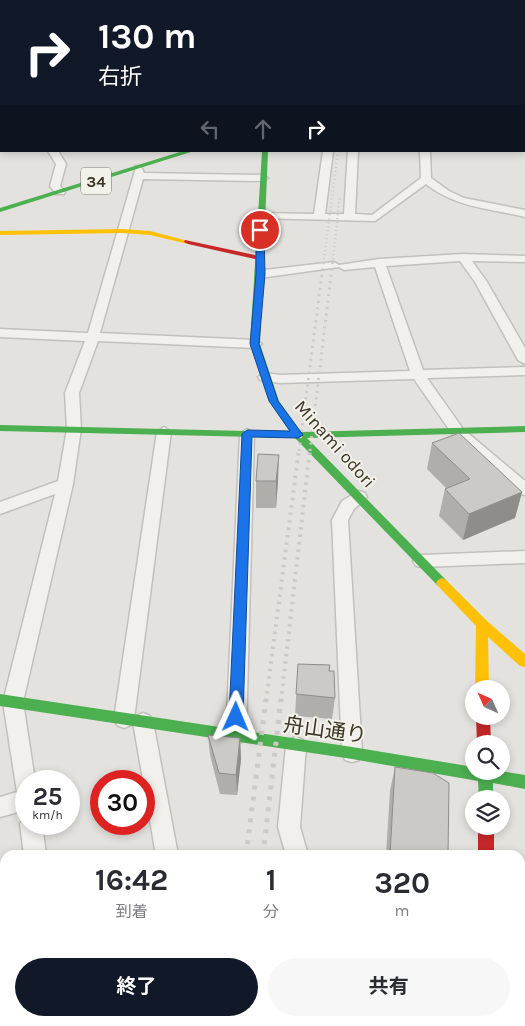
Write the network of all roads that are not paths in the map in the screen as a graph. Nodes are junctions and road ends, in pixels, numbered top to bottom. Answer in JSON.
{"nodes":[{"id":1,"x":55,"y":152,"type":"edge"},
{"id":2,"x":188,"y":152,"type":"edge"},
{"id":3,"x":265,"y":152,"type":"edge"},
{"id":4,"x":328,"y":152,"type":"edge"},
{"id":5,"x":353,"y":152,"type":"edge"},
{"id":6,"x":425,"y":152,"type":"edge"},
{"id":7,"x":138,"y":172,"type":"junction"},
{"id":8,"x":263,"y":178,"type":"junction"},
{"id":9,"x":426,"y":179,"type":"junction"},
{"id":10,"x":60,"y":192,"type":"junction"},
{"id":11,"x":0,"y":210,"type":"edge"},
{"id":12,"x":525,"y":214,"type":"edge"},
{"id":13,"x":260,"y":216,"type":"junction"},
{"id":14,"x":318,"y":217,"type":"junction"},
{"id":15,"x":348,"y":219,"type":"junction"},
{"id":16,"x":123,"y":232,"type":"junction"},
{"id":17,"x":1,"y":235,"type":"edge"},
{"id":18,"x":463,"y":257,"type":"junction"},
{"id":19,"x":259,"y":258,"type":"junction"},
{"id":20,"x":525,"y":259,"type":"edge"},
{"id":21,"x":379,"y":262,"type":"junction"},
{"id":22,"x":260,"y":274,"type":"junction"},
{"id":23,"x":0,"y":333,"type":"edge"},
{"id":24,"x":93,"y":337,"type":"junction"},
{"id":25,"x":255,"y":344,"type":"junction"},
{"id":26,"x":525,"y":360,"type":"edge"},
{"id":27,"x":525,"y":371,"type":"edge"},
{"id":28,"x":418,"y":375,"type":"junction"},
{"id":29,"x":265,"y":377,"type":"junction"},
{"id":30,"x":0,"y":428,"type":"edge"},
{"id":31,"x":74,"y":429,"type":"junction"},
{"id":32,"x":525,"y":430,"type":"edge"},
{"id":33,"x":164,"y":432,"type":"junction"},
{"id":34,"x":458,"y":432,"type":"junction"},
{"id":35,"x":247,"y":434,"type":"junction"},
{"id":36,"x":298,"y":435,"type":"junction"},
{"id":37,"x":65,"y":484,"type":"junction"},
{"id":38,"x":525,"y":490,"type":"edge"},
{"id":39,"x":359,"y":497,"type":"junction"},
{"id":40,"x":0,"y":508,"type":"edge"},
{"id":41,"x":525,"y":557,"type":"edge"},
{"id":42,"x":422,"y":562,"type":"junction"},
{"id":43,"x":482,"y":624,"type":"junction"},
{"id":44,"x":525,"y":662,"type":"edge"},
{"id":45,"x":482,"y":680,"type":"edge"},
{"id":46,"x":6,"y":701,"type":"edge"},
{"id":47,"x":134,"y":720,"type":"junction"},
{"id":48,"x":236,"y":735,"type":"junction"},
{"id":49,"x":296,"y":746,"type":"junction"},
{"id":50,"x":352,"y":753,"type":"junction"},
{"id":51,"x":22,"y":770,"type":"edge"},
{"id":52,"x":465,"y":770,"type":"edge"},
{"id":53,"x":510,"y":779,"type":"edge"},
{"id":54,"x":525,"y":782,"type":"edge"},
{"id":55,"x":15,"y":803,"type":"edge"},
{"id":56,"x":0,"y":806,"type":"edge"},
{"id":57,"x":33,"y":835,"type":"edge"},
{"id":58,"x":486,"y":835,"type":"edge"},
{"id":59,"x":35,"y":850,"type":"edge"},
{"id":60,"x":166,"y":850,"type":"edge"},
{"id":61,"x":296,"y":850,"type":"edge"},
{"id":62,"x":486,"y":850,"type":"edge"}],
"edges":[{"from":1,"to":10,"type":"street"},
{"from":2,"to":7,"type":"street","number":"34"},
{"from":3,"to":8,"type":"street","name":"Minami odori"},
{"from":4,"to":14,"type":"street"},
{"from":5,"to":15,"type":"street"},
{"from":6,"to":9,"type":"street"},
{"from":7,"to":8,"type":"street"},
{"from":7,"to":10,"type":"street","number":"34"},
{"from":7,"to":16,"type":"street"},
{"from":8,"to":13,"type":"street","name":"Minami odori"},
{"from":9,"to":12,"type":"street"},
{"from":9,"to":15,"type":"street"},
{"from":10,"to":11,"type":"street","number":"34"},
{"from":13,"to":14,"type":"street"},
{"from":13,"to":19,"type":"street","name":"Minami odori"},
{"from":14,"to":15,"type":"street"},
{"from":16,"to":17,"type":"street"},
{"from":16,"to":19,"type":"street"},
{"from":16,"to":24,"type":"street"},
{"from":18,"to":20,"type":"street"},
{"from":18,"to":21,"type":"street"},
{"from":18,"to":26,"type":"street"},
{"from":19,"to":22,"type":"street","name":"Minami odori"},
{"from":21,"to":22,"type":"street"},
{"from":21,"to":28,"type":"street"},
{"from":22,"to":25,"type":"street","name":"Minami odori"},
{"from":23,"to":24,"type":"street"},
{"from":24,"to":25,"type":"street"},
{"from":24,"to":31,"type":"street"},
{"from":25,"to":29,"type":"street","name":"Minami odori"},
{"from":27,"to":28,"type":"street"},
{"from":28,"to":29,"type":"street"},
{"from":28,"to":34,"type":"street"},
{"from":29,"to":36,"type":"street","name":"Minami odori"},
{"from":30,"to":31,"type":"street"},
{"from":31,"to":33,"type":"street"},
{"from":31,"to":37,"type":"street"},
{"from":32,"to":34,"type":"street"},
{"from":33,"to":35,"type":"street"},
{"from":33,"to":47,"type":"street"},
{"from":34,"to":36,"type":"street"},
{"from":34,"to":38,"type":"street"},
{"from":35,"to":36,"type":"street"},
{"from":35,"to":48,"type":"street"},
{"from":36,"to":39,"type":"street","name":"Minami odori"},
{"from":37,"to":40,"type":"street"},
{"from":37,"to":46,"type":"street"},
{"from":39,"to":42,"type":"street","name":"Minami odori"},
{"from":39,"to":50,"type":"street"},
{"from":41,"to":42,"type":"street"},
{"from":42,"to":43,"type":"street","name":"Minami odori"},
{"from":43,"to":44,"type":"street","name":"Minami odori"},
{"from":43,"to":45,"type":"street"},
{"from":46,"to":47,"type":"street","name":"舟山通り"},
{"from":46,"to":51,"type":"street"},
{"from":47,"to":48,"type":"street","name":"舟山通り"},
{"from":47,"to":60,"type":"street"},
{"from":48,"to":49,"type":"street","name":"舟山通り"},
{"from":49,"to":50,"type":"street","name":"舟山通り"},
{"from":49,"to":61,"type":"street"},
{"from":50,"to":52,"type":"street","name":"舟山通り"},
{"from":53,"to":54,"type":"street","name":"舟山通り"},
{"from":55,"to":56,"type":"street"},
{"from":57,"to":59,"type":"street"},
{"from":58,"to":62,"type":"street"}]}
